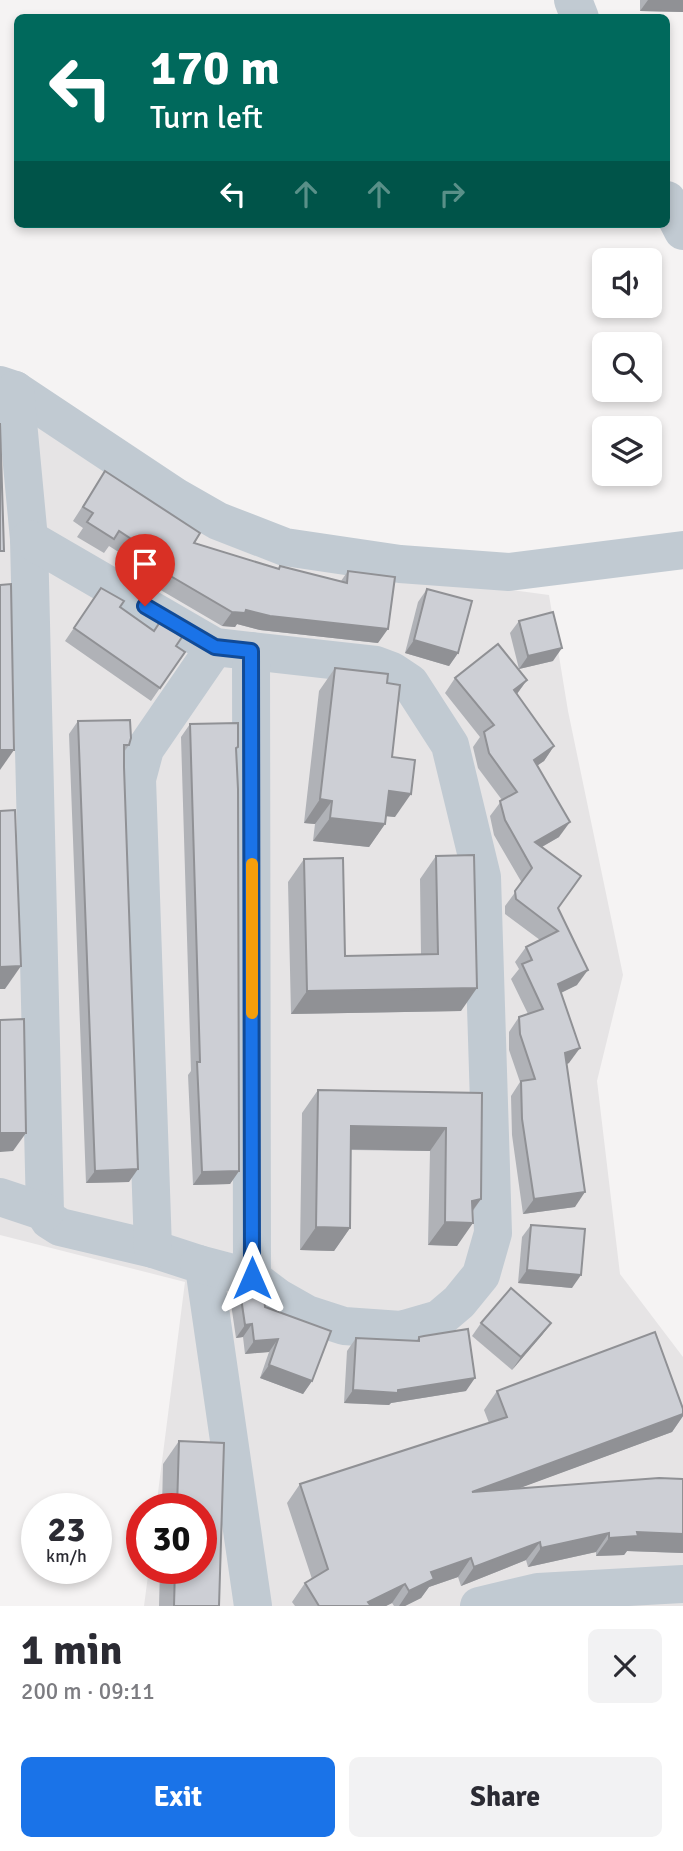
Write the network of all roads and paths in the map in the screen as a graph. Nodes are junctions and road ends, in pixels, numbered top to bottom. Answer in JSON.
{"nodes":[{"id":1,"x":670,"y":206,"type":"edge"},
{"id":2,"x":683,"y":231,"type":"edge"},
{"id":3,"x":8,"y":387,"type":"edge"},
{"id":4,"x":29,"y":539,"type":"junction"},
{"id":5,"x":683,"y":550,"type":"edge"},
{"id":6,"x":233,"y":649,"type":"junction"},
{"id":7,"x":0,"y":1197,"type":"edge"},
{"id":8,"x":45,"y":1212,"type":"junction"},
{"id":9,"x":153,"y":1249,"type":"junction"},
{"id":10,"x":199,"y":1264,"type":"junction"},
{"id":11,"x":252,"y":1278,"type":"junction"},
{"id":12,"x":683,"y":1584,"type":"edge"},
{"id":13,"x":253,"y":1606,"type":"edge"},
{"id":14,"x":479,"y":1606,"type":"edge"}],
"edges":[{"from":1,"to":2,"type":"street"},
{"from":3,"to":4,"type":"street"},
{"from":3,"to":5,"type":"street"},
{"from":4,"to":6,"type":"street"},
{"from":4,"to":8,"type":"street"},
{"from":6,"to":9,"type":"street"},
{"from":6,"to":11,"type":"street"},
{"from":6,"to":11,"type":"street"},
{"from":7,"to":8,"type":"street"},
{"from":8,"to":9,"type":"street"},
{"from":9,"to":10,"type":"street"},
{"from":10,"to":11,"type":"street"},
{"from":10,"to":13,"type":"street"},
{"from":12,"to":14,"type":"street"}]}
